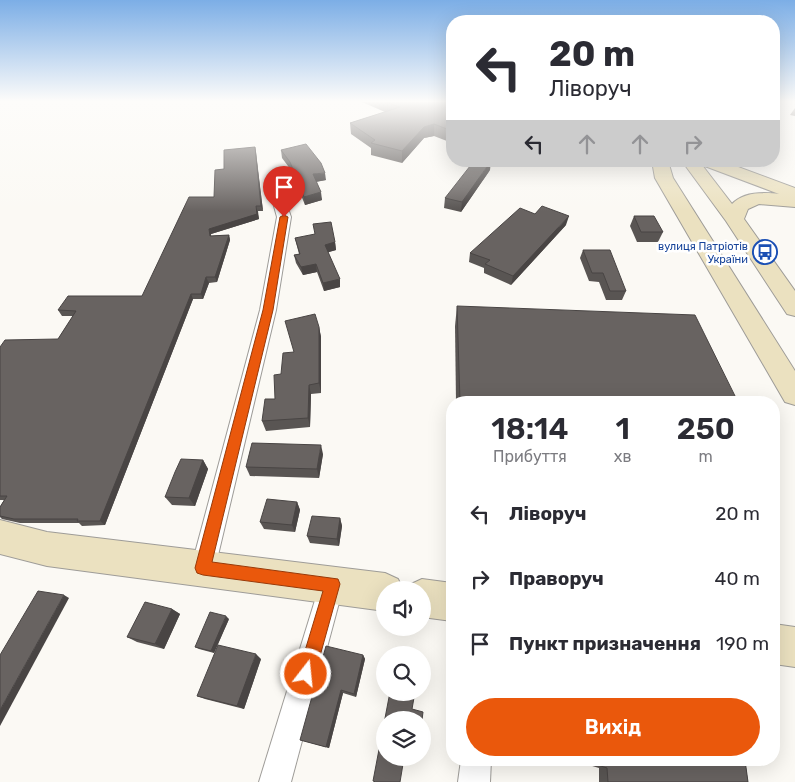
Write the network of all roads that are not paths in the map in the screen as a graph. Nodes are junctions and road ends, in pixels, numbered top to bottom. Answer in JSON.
{"nodes":[{"id":1,"x":661,"y":167,"type":"edge"},
{"id":2,"x":695,"y":167,"type":"edge"},
{"id":3,"x":722,"y":167,"type":"edge"},
{"id":4,"x":275,"y":188,"type":"dead end"},
{"id":5,"x":795,"y":194,"type":"edge"},
{"id":6,"x":795,"y":202,"type":"edge"},
{"id":7,"x":734,"y":219,"type":"junction"},
{"id":8,"x":795,"y":308,"type":"edge"},
{"id":9,"x":795,"y":394,"type":"edge"},
{"id":10,"x":0,"y":537,"type":"edge"},
{"id":11,"x":203,"y":568,"type":"junction"},
{"id":12,"x":332,"y":584,"type":"junction"},
{"id":13,"x":376,"y":591,"type":"edge"},
{"id":14,"x":431,"y":599,"type":"edge"},
{"id":15,"x":446,"y":601,"type":"edge"},
{"id":16,"x":780,"y":645,"type":"edge"},
{"id":17,"x":795,"y":647,"type":"edge"},
{"id":18,"x":475,"y":766,"type":"edge"},
{"id":19,"x":275,"y":782,"type":"edge"},
{"id":20,"x":474,"y":782,"type":"edge"}],
"edges":[{"from":1,"to":9,"type":"street"},
{"from":2,"to":7,"type":"street"},
{"from":3,"to":5,"type":"street"},
{"from":4,"to":11,"type":"street"},
{"from":6,"to":7,"type":"street"},
{"from":7,"to":8,"type":"street"},
{"from":10,"to":11,"type":"street"},
{"from":11,"to":12,"type":"street"},
{"from":12,"to":13,"type":"street"},
{"from":12,"to":19,"type":"street"},
{"from":14,"to":15,"type":"street"},
{"from":16,"to":17,"type":"street"},
{"from":18,"to":20,"type":"street"}]}
